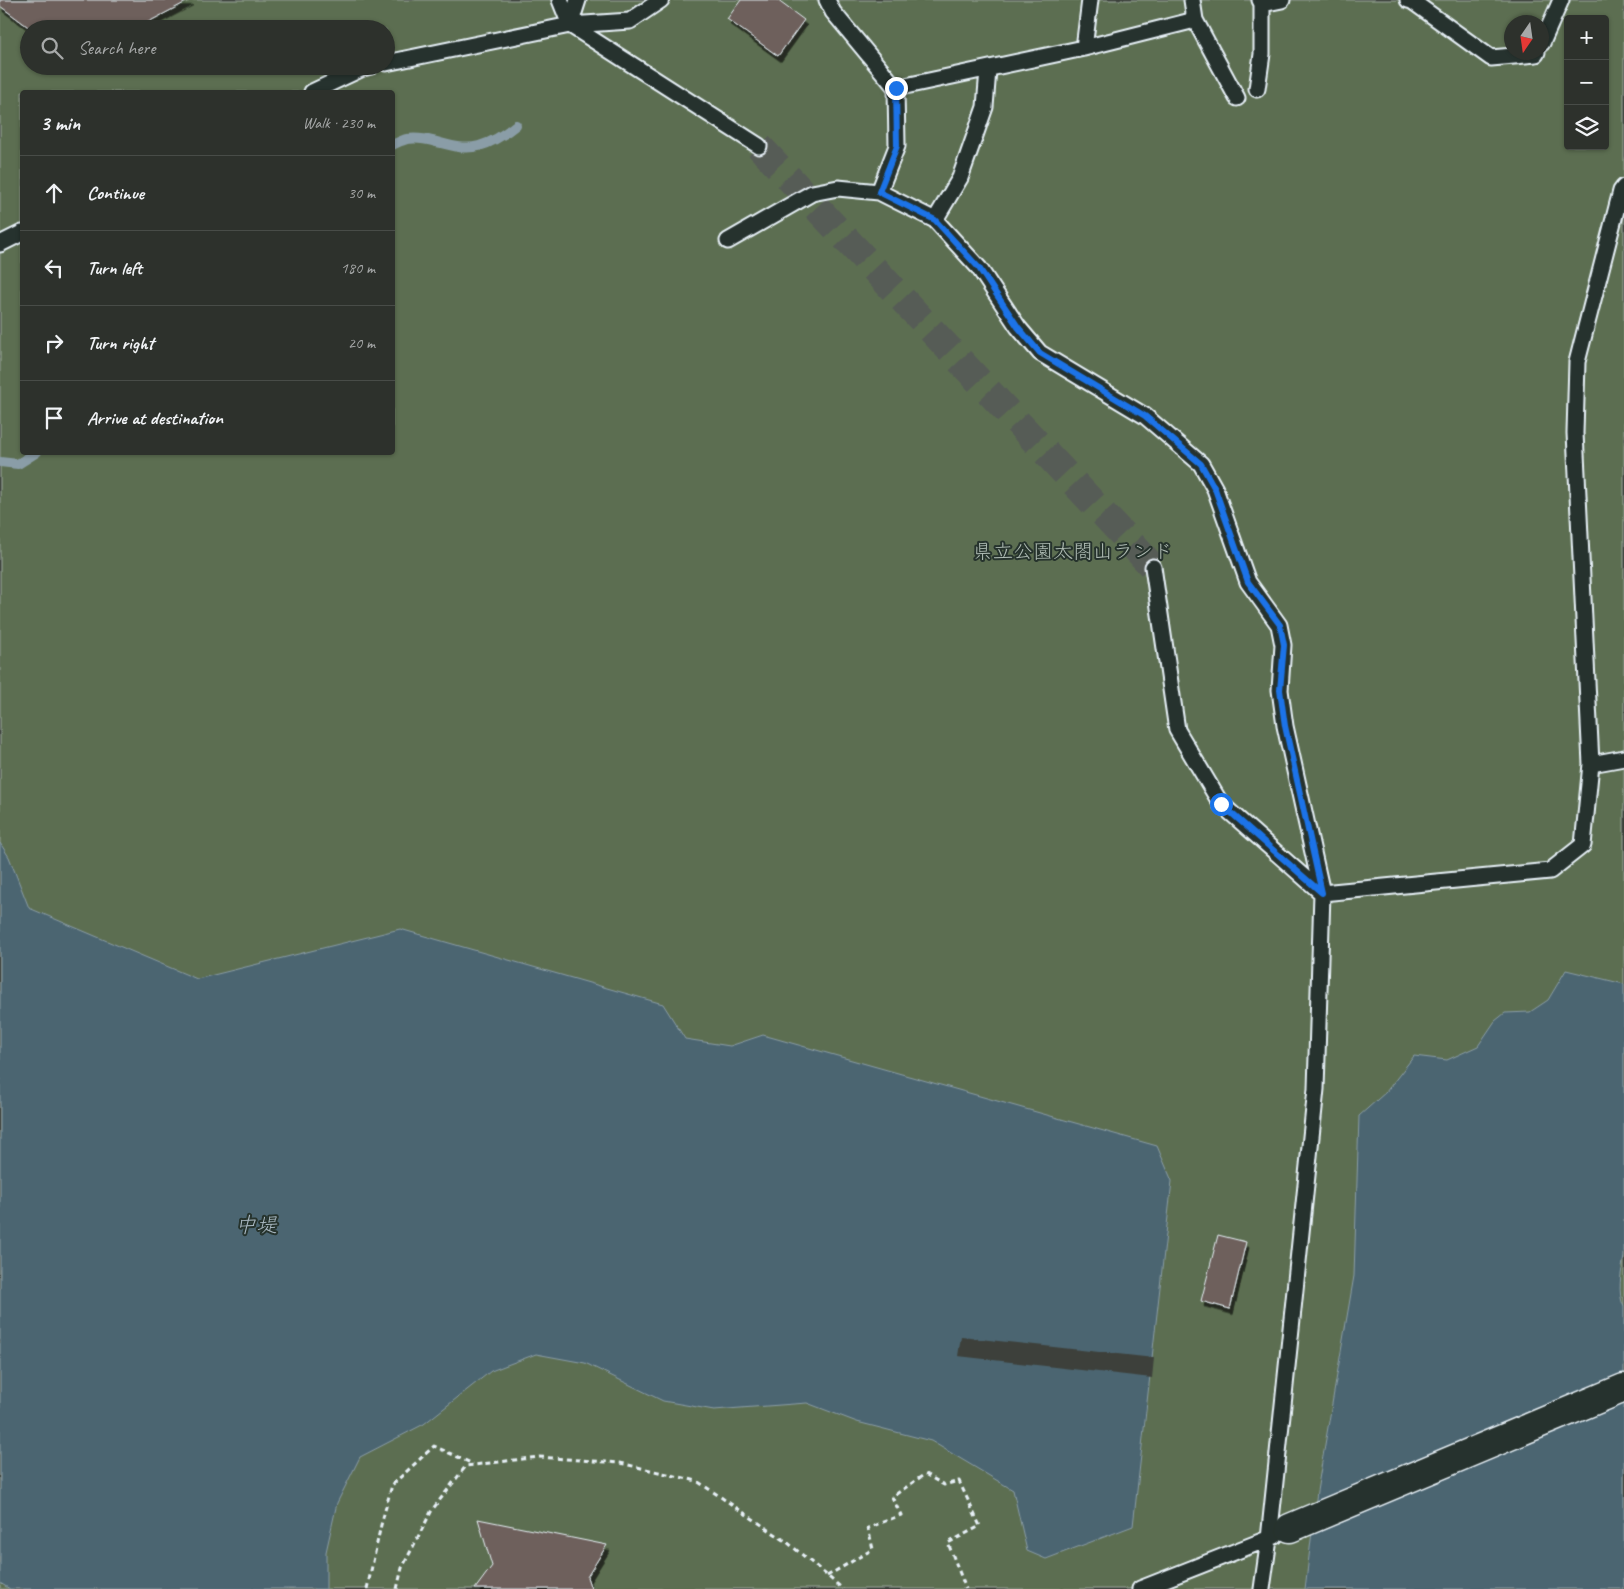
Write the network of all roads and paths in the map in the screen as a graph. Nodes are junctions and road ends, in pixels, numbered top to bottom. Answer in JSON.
{"nodes":[{"id":1,"x":560,"y":0,"type":"edge"},
{"id":2,"x":578,"y":0,"type":"edge"},
{"id":3,"x":661,"y":0,"type":"edge"},
{"id":4,"x":827,"y":0,"type":"edge"},
{"id":5,"x":1090,"y":0,"type":"edge"},
{"id":6,"x":1192,"y":0,"type":"edge"},
{"id":7,"x":1282,"y":0,"type":"edge"},
{"id":8,"x":1408,"y":0,"type":"edge"},
{"id":9,"x":1561,"y":0,"type":"edge"},
{"id":10,"x":1261,"y":2,"type":"edge"},
{"id":11,"x":1196,"y":20,"type":"junction"},
{"id":12,"x":570,"y":25,"type":"junction"},
{"id":13,"x":1549,"y":27,"type":"edge"},
{"id":14,"x":1084,"y":48,"type":"junction"},
{"id":15,"x":1504,"y":57,"type":"edge"},
{"id":16,"x":395,"y":61,"type":"edge"},
{"id":17,"x":988,"y":70,"type":"junction"},
{"id":18,"x":348,"y":75,"type":"edge"},
{"id":19,"x":896,"y":88,"type":"junction"},
{"id":20,"x":1258,"y":89,"type":"dead end"},
{"id":21,"x":316,"y":90,"type":"edge"},
{"id":22,"x":1237,"y":98,"type":"dead end"},
{"id":23,"x":759,"y":146,"type":"tunnel mouth"},
{"id":24,"x":1624,"y":187,"type":"edge"},
{"id":25,"x":879,"y":192,"type":"junction"},
{"id":26,"x":935,"y":220,"type":"junction"},
{"id":27,"x":20,"y":234,"type":"edge"},
{"id":28,"x":728,"y":241,"type":"dead end"},
{"id":29,"x":0,"y":244,"type":"edge"},
{"id":30,"x":1152,"y":567,"type":"tunnel mouth"},
{"id":31,"x":1624,"y":758,"type":"edge"},
{"id":32,"x":1591,"y":764,"type":"junction"},
{"id":33,"x":1322,"y":893,"type":"junction"},
{"id":34,"x":1624,"y":1388,"type":"edge"},
{"id":35,"x":475,"y":1465,"type":"junction"},
{"id":36,"x":1279,"y":1534,"type":"junction"},
{"id":37,"x":827,"y":1576,"type":"junction"},
{"id":38,"x":367,"y":1589,"type":"edge"},
{"id":39,"x":397,"y":1589,"type":"edge"},
{"id":40,"x":843,"y":1589,"type":"edge"},
{"id":41,"x":966,"y":1589,"type":"edge"},
{"id":42,"x":1140,"y":1589,"type":"edge"},
{"id":43,"x":1262,"y":1589,"type":"edge"}],
"edges":[{"from":1,"to":12,"type":"lane"},
{"from":2,"to":12,"type":"lane"},
{"from":3,"to":12,"type":"lane"},
{"from":4,"to":19,"type":"lane"},
{"from":5,"to":14,"type":"lane"},
{"from":6,"to":11,"type":"lane"},
{"from":7,"to":10,"type":"lane"},
{"from":8,"to":15,"type":"lane"},
{"from":9,"to":13,"type":"lane"},
{"from":10,"to":20,"type":"lane"},
{"from":11,"to":14,"type":"lane"},
{"from":11,"to":22,"type":"lane"},
{"from":12,"to":16,"type":"lane"},
{"from":12,"to":23,"type":"lane"},
{"from":14,"to":17,"type":"lane"},
{"from":17,"to":19,"type":"lane"},
{"from":17,"to":26,"type":"lane"},
{"from":18,"to":21,"type":"lane"},
{"from":19,"to":25,"type":"lane"},
{"from":24,"to":32,"type":"lane"},
{"from":25,"to":26,"type":"lane"},
{"from":25,"to":28,"type":"lane"},
{"from":26,"to":33,"type":"lane"},
{"from":27,"to":29,"type":"lane"},
{"from":30,"to":33,"type":"lane"},
{"from":31,"to":32,"type":"lane"},
{"from":32,"to":33,"type":"lane"},
{"from":33,"to":36,"type":"lane"},
{"from":34,"to":36,"type":"street"},
{"from":35,"to":37,"type":"path"},
{"from":35,"to":38,"type":"path"},
{"from":35,"to":39,"type":"path"},
{"from":36,"to":42,"type":"lane"},
{"from":36,"to":43,"type":"lane"},
{"from":37,"to":40,"type":"path"},
{"from":37,"to":41,"type":"path"}]}
